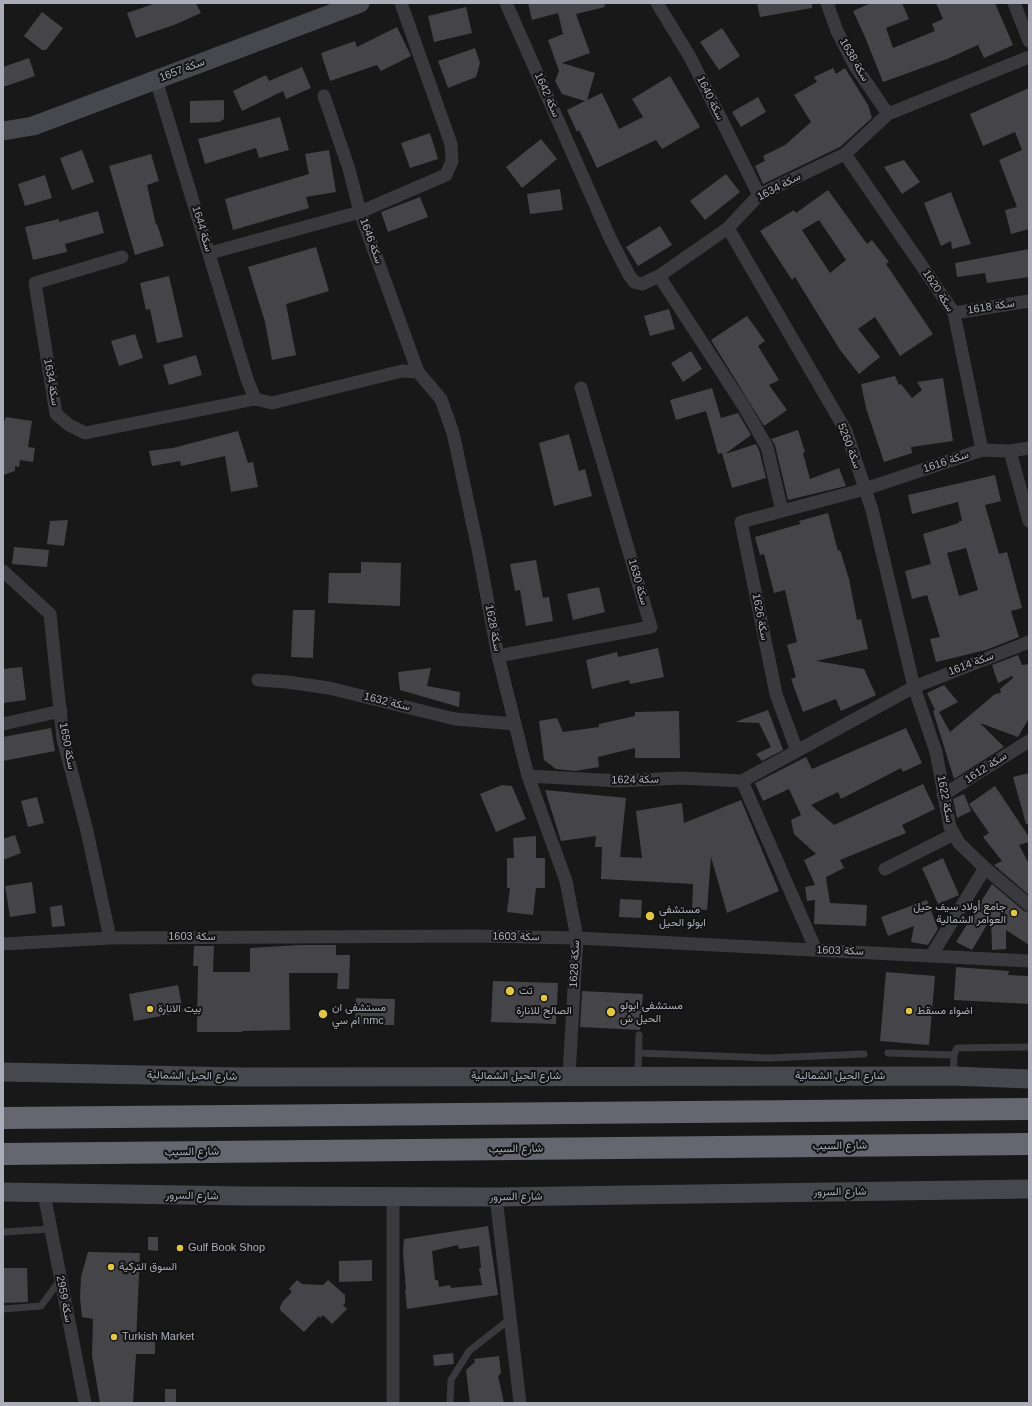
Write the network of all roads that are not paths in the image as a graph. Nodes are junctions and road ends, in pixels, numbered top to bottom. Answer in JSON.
{"nodes":[{"id":1,"x":360,"y":3,"type":"edge"},
{"id":2,"x":401,"y":3,"type":"edge"},
{"id":3,"x":506,"y":3,"type":"edge"},
{"id":4,"x":657,"y":3,"type":"edge"},
{"id":5,"x":827,"y":3,"type":"edge"},
{"id":6,"x":1014,"y":3,"type":"edge"},
{"id":7,"x":1029,"y":41,"type":"edge"},
{"id":8,"x":1029,"y":58,"type":"edge"},
{"id":9,"x":156,"y":80,"type":"junction"},
{"id":10,"x":324,"y":96,"type":"dead end"},
{"id":11,"x":888,"y":114,"type":"junction"},
{"id":12,"x":3,"y":131,"type":"edge"},
{"id":13,"x":845,"y":154,"type":"junction"},
{"id":14,"x":587,"y":187,"type":"joint"},
{"id":15,"x":759,"y":195,"type":"junction"},
{"id":16,"x":360,"y":212,"type":"junction"},
{"id":17,"x":728,"y":228,"type":"junction"},
{"id":18,"x":210,"y":253,"type":"junction"},
{"id":19,"x":122,"y":257,"type":"dead end"},
{"id":20,"x":659,"y":276,"type":"junction"},
{"id":21,"x":1029,"y":301,"type":"edge"},
{"id":22,"x":954,"y":312,"type":"junction"},
{"id":23,"x":418,"y":372,"type":"junction"},
{"id":24,"x":581,"y":388,"type":"dead end"},
{"id":25,"x":255,"y":399,"type":"junction"},
{"id":26,"x":1029,"y":448,"type":"edge"},
{"id":27,"x":982,"y":450,"type":"junction"},
{"id":28,"x":1010,"y":451,"type":"junction"},
{"id":29,"x":865,"y":489,"type":"junction"},
{"id":30,"x":782,"y":511,"type":"junction"},
{"id":31,"x":1029,"y":521,"type":"edge"},
{"id":32,"x":3,"y":571,"type":"edge"},
{"id":33,"x":1029,"y":642,"type":"edge"},
{"id":34,"x":498,"y":656,"type":"junction"},
{"id":35,"x":258,"y":680,"type":"dead end"},
{"id":36,"x":914,"y":687,"type":"junction"},
{"id":37,"x":61,"y":711,"type":"junction"},
{"id":38,"x":3,"y":724,"type":"edge"},
{"id":39,"x":515,"y":724,"type":"junction"},
{"id":40,"x":1029,"y":741,"type":"edge"},
{"id":41,"x":797,"y":751,"type":"junction"},
{"id":42,"x":528,"y":776,"type":"junction"},
{"id":43,"x":742,"y":781,"type":"junction"},
{"id":44,"x":944,"y":795,"type":"junction"},
{"id":45,"x":954,"y":834,"type":"junction"},
{"id":46,"x":985,"y":868,"type":"junction"},
{"id":47,"x":885,"y":869,"type":"dead end"},
{"id":48,"x":1029,"y":905,"type":"edge"},
{"id":49,"x":110,"y":938,"type":"junction"},
{"id":50,"x":577,"y":938,"type":"junction"},
{"id":51,"x":3,"y":944,"type":"edge"},
{"id":52,"x":816,"y":950,"type":"junction"},
{"id":53,"x":931,"y":956,"type":"junction"},
{"id":54,"x":1029,"y":961,"type":"edge"},
{"id":55,"x":639,"y":1035,"type":"dead end"},
{"id":56,"x":1029,"y":1047,"type":"edge"},
{"id":57,"x":639,"y":1053,"type":"junction"},
{"id":58,"x":888,"y":1053,"type":"dead end"},
{"id":59,"x":864,"y":1054,"type":"dead end"},
{"id":60,"x":954,"y":1055,"type":"junction"},
{"id":61,"x":768,"y":1067,"type":"junction"},
{"id":62,"x":3,"y":1068,"type":"edge"},
{"id":63,"x":3,"y":1072,"type":"edge"},
{"id":64,"x":35,"y":1073,"type":"junction"},
{"id":65,"x":569,"y":1075,"type":"junction"},
{"id":66,"x":638,"y":1075,"type":"junction"},
{"id":67,"x":953,"y":1076,"type":"junction"},
{"id":68,"x":1029,"y":1079,"type":"edge"},
{"id":69,"x":1029,"y":1109,"type":"edge"},
{"id":70,"x":3,"y":1118,"type":"edge"},
{"id":71,"x":1029,"y":1144,"type":"edge"},
{"id":72,"x":3,"y":1154,"type":"edge"},
{"id":73,"x":1029,"y":1189,"type":"edge"},
{"id":74,"x":3,"y":1192,"type":"edge"},
{"id":75,"x":44,"y":1194,"type":"junction"},
{"id":76,"x":393,"y":1197,"type":"junction"},
{"id":77,"x":496,"y":1197,"type":"junction"},
{"id":78,"x":50,"y":1229,"type":"junction"},
{"id":79,"x":3,"y":1232,"type":"edge"},
{"id":80,"x":61,"y":1280,"type":"junction"},
{"id":81,"x":3,"y":1309,"type":"edge"},
{"id":82,"x":510,"y":1319,"type":"junction"},
{"id":83,"x":85,"y":1403,"type":"edge"},
{"id":84,"x":393,"y":1403,"type":"edge"},
{"id":85,"x":450,"y":1403,"type":"edge"},
{"id":86,"x":520,"y":1403,"type":"edge"}],
"edges":[{"from":1,"to":9,"type":"street","name":"سكة 1657"},
{"from":2,"to":16,"type":"street"},
{"from":3,"to":14,"type":"street","name":"سكة 1642"},
{"from":4,"to":15,"type":"street","name":"سكة 1640"},
{"from":5,"to":11,"type":"street","name":"سكة 1638"},
{"from":6,"to":7,"type":"street"},
{"from":8,"to":11,"type":"street","name":"سكة 1634"},
{"from":9,"to":12,"type":"street","name":"سكة 1657"},
{"from":9,"to":18,"type":"street","name":"سكة 1644"},
{"from":10,"to":16,"type":"street"},
{"from":11,"to":13,"type":"street","name":"سكة 1634"},
{"from":13,"to":15,"type":"street","name":"سكة 1634"},
{"from":13,"to":22,"type":"street","name":"سكة 1620"},
{"from":14,"to":20,"type":"street","name":"سكة 1634"},
{"from":15,"to":17,"type":"street","name":"سكة 1634"},
{"from":16,"to":18,"type":"street","name":"سكة 1646"},
{"from":16,"to":23,"type":"street","name":"سكة 1646"},
{"from":17,"to":20,"type":"street","name":"سكة 1634"},
{"from":17,"to":29,"type":"street","name":"سكة 5260"},
{"from":18,"to":25,"type":"street","name":"سكة 1644"},
{"from":19,"to":25,"type":"street","name":"سكة 1634"},
{"from":20,"to":30,"type":"street"},
{"from":21,"to":22,"type":"street","name":"سكة 1618"},
{"from":22,"to":27,"type":"street","name":"سكة 1620"},
{"from":23,"to":25,"type":"street"},
{"from":23,"to":34,"type":"street","name":"سكة 1628"},
{"from":24,"to":34,"type":"street","name":"سكة 1630"},
{"from":26,"to":28,"type":"street","name":"سكة 1616"},
{"from":27,"to":28,"type":"street","name":"سكة 1616"},
{"from":27,"to":29,"type":"street","name":"سكة 1616"},
{"from":28,"to":31,"type":"street"},
{"from":29,"to":30,"type":"street","name":"سكة 1626"},
{"from":29,"to":36,"type":"street","name":"سكة 5260"},
{"from":30,"to":41,"type":"street","name":"سكة 1626"},
{"from":32,"to":37,"type":"street","name":"سكة 1650"},
{"from":33,"to":36,"type":"street","name":"سكة 1614"},
{"from":34,"to":39,"type":"street","name":"سكة 1628"},
{"from":35,"to":39,"type":"street","name":"سكة 1632"},
{"from":36,"to":41,"type":"street"},
{"from":36,"to":44,"type":"street","name":"سكة 1622"},
{"from":37,"to":38,"type":"street"},
{"from":37,"to":49,"type":"street","name":"سكة 1650"},
{"from":39,"to":42,"type":"street","name":"سكة 1628"},
{"from":40,"to":44,"type":"street","name":"سكة 1612"},
{"from":41,"to":43,"type":"street"},
{"from":42,"to":43,"type":"street","name":"سكة 1624"},
{"from":42,"to":50,"type":"street","name":"سكة 1628"},
{"from":43,"to":52,"type":"street"},
{"from":44,"to":45,"type":"street","name":"سكة 1622"},
{"from":45,"to":46,"type":"street","name":"سكة 1622"},
{"from":45,"to":47,"type":"street"},
{"from":46,"to":48,"type":"street","name":"سكة 1622"},
{"from":46,"to":53,"type":"street"},
{"from":49,"to":50,"type":"street","name":"سكة 1603"},
{"from":49,"to":51,"type":"street","name":"سكة 1603"},
{"from":50,"to":52,"type":"street","name":"سكة 1603"},
{"from":50,"to":65,"type":"street","name":"سكة 1628"},
{"from":52,"to":53,"type":"street","name":"سكة 1603"},
{"from":53,"to":54,"type":"street","name":"سكة 1603"},
{"from":55,"to":57,"type":"lane"},
{"from":56,"to":60,"type":"lane"},
{"from":57,"to":61,"type":"lane"},
{"from":57,"to":66,"type":"lane"},
{"from":58,"to":60,"type":"lane"},
{"from":59,"to":61,"type":"lane"},
{"from":60,"to":67,"type":"lane"},
{"from":61,"to":66,"type":"street","name":"شارع الحيل الشمالية"},
{"from":61,"to":67,"type":"street","name":"شارع الحيل الشمالية"},
{"from":62,"to":64,"type":"street"},
{"from":63,"to":64,"type":"street","name":"شارع الحيل الشمالية"},
{"from":64,"to":65,"type":"street","name":"شارع الحيل الشمالية"},
{"from":65,"to":66,"type":"street","name":"شارع الحيل الشمالية"},
{"from":67,"to":68,"type":"street","name":"شارع الحيل الشمالية"},
{"from":69,"to":70,"type":"highway"},
{"from":71,"to":72,"type":"highway","name":"شارع السيب"},
{"from":73,"to":77,"type":"street","name":"شارع السرور"},
{"from":74,"to":75,"type":"street","name":"شارع السرور"},
{"from":75,"to":76,"type":"street","name":"شارع السرور"},
{"from":75,"to":78,"type":"street","name":"سكة 2959"},
{"from":76,"to":77,"type":"street","name":"شارع السرور"},
{"from":76,"to":84,"type":"street"},
{"from":77,"to":82,"type":"street"},
{"from":78,"to":79,"type":"lane"},
{"from":78,"to":80,"type":"street","name":"سكة 2959"},
{"from":80,"to":81,"type":"lane"},
{"from":80,"to":83,"type":"street","name":"سكة 2959"},
{"from":82,"to":85,"type":"lane"},
{"from":82,"to":86,"type":"street"}]}
